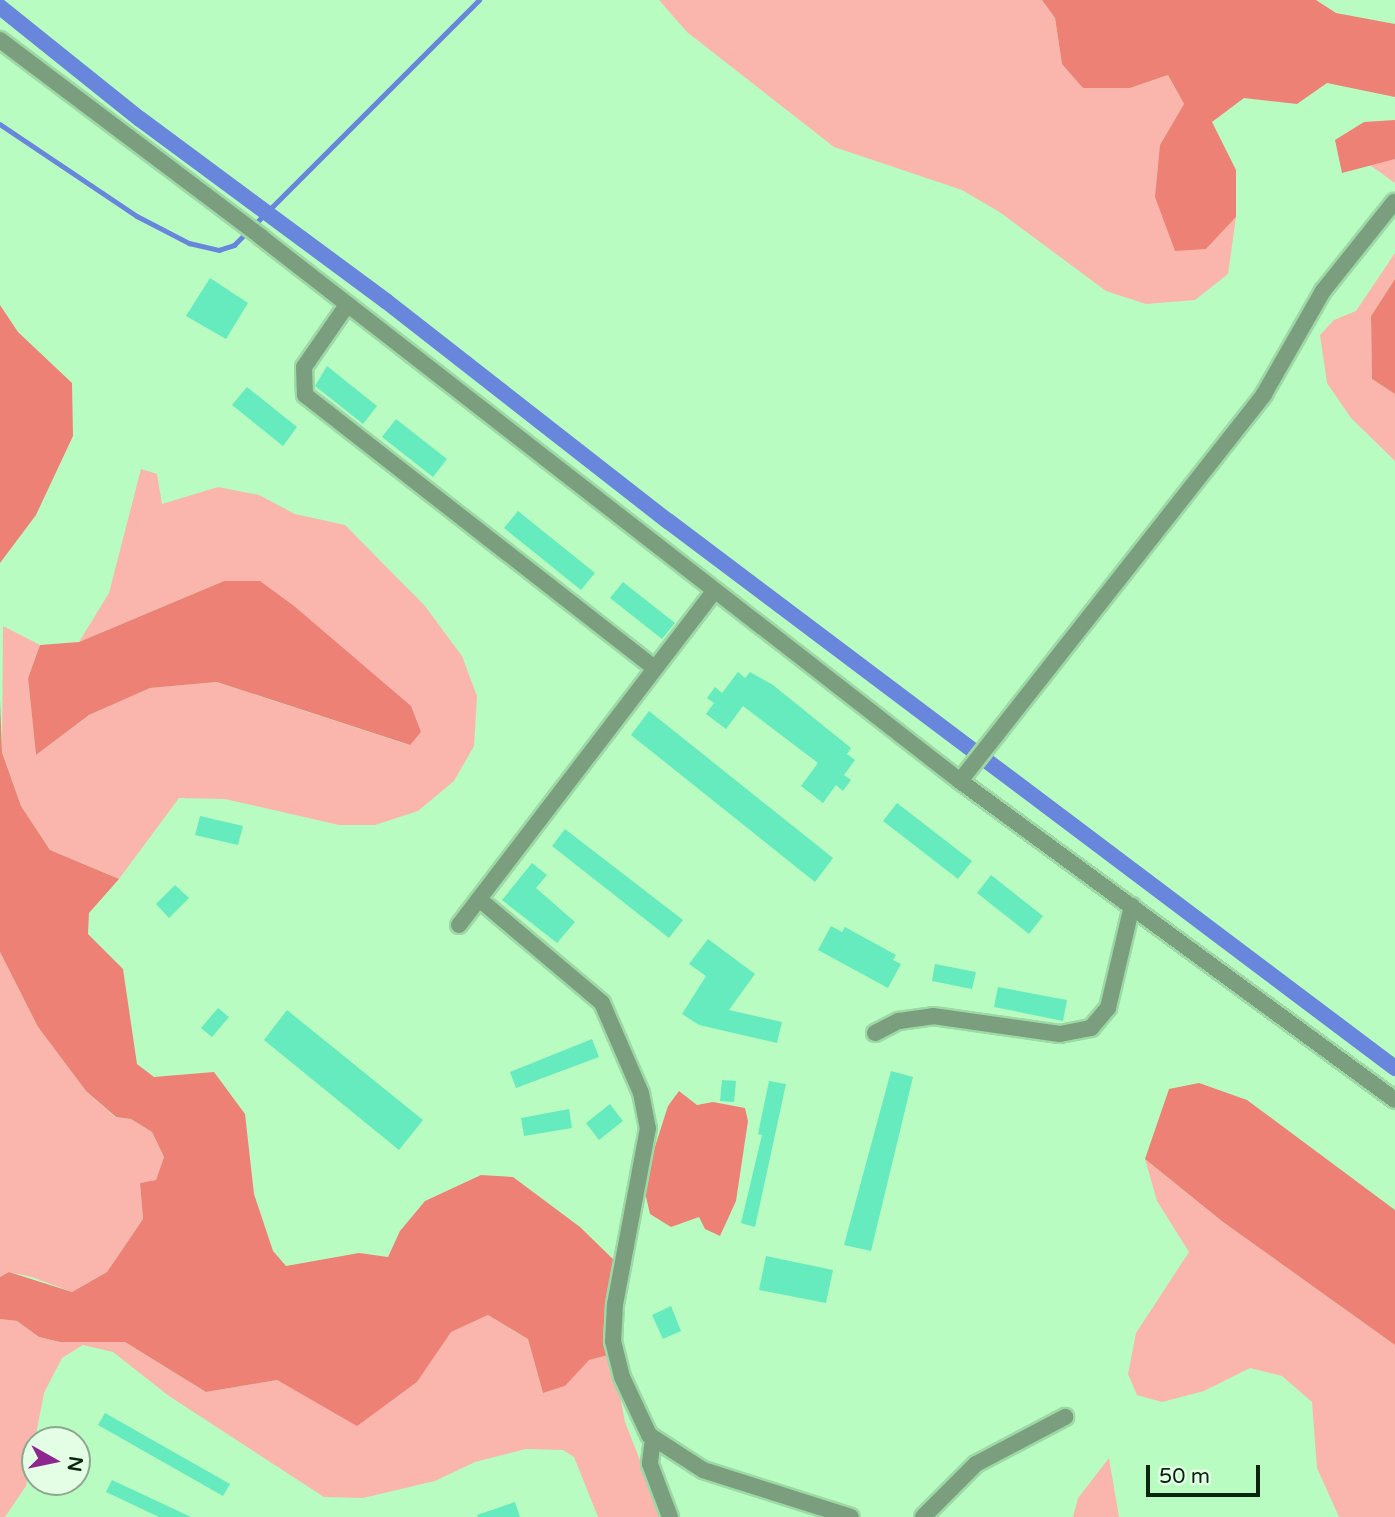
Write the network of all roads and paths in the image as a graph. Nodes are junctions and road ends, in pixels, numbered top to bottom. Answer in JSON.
{"nodes":[{"id":1,"x":0,"y":40,"type":"edge"},
{"id":2,"x":1394,"y":202,"type":"edge"},
{"id":3,"x":347,"y":305,"type":"junction"},
{"id":4,"x":714,"y":592,"type":"junction"},
{"id":5,"x":654,"y":668,"type":"junction"},
{"id":6,"x":963,"y":777,"type":"junction"},
{"id":7,"x":480,"y":899,"type":"junction"},
{"id":8,"x":1132,"y":906,"type":"junction"},
{"id":9,"x":459,"y":925,"type":"dead end"},
{"id":10,"x":875,"y":1033,"type":"dead end"},
{"id":11,"x":1395,"y":1100,"type":"edge"},
{"id":12,"x":1065,"y":1416,"type":"dead end"},
{"id":13,"x":653,"y":1438,"type":"junction"},
{"id":14,"x":670,"y":1517,"type":"edge"},
{"id":15,"x":851,"y":1517,"type":"edge"},
{"id":16,"x":923,"y":1517,"type":"edge"}],
"edges":[{"from":1,"to":3,"type":"street"},
{"from":2,"to":6,"type":"street"},
{"from":3,"to":4,"type":"street"},
{"from":3,"to":5,"type":"street"},
{"from":4,"to":5,"type":"street"},
{"from":4,"to":6,"type":"street"},
{"from":5,"to":7,"type":"street"},
{"from":6,"to":8,"type":"street"},
{"from":7,"to":9,"type":"street"},
{"from":7,"to":13,"type":"street"},
{"from":8,"to":10,"type":"street"},
{"from":8,"to":11,"type":"street"},
{"from":12,"to":16,"type":"street"},
{"from":13,"to":14,"type":"street"},
{"from":13,"to":15,"type":"street"}]}
